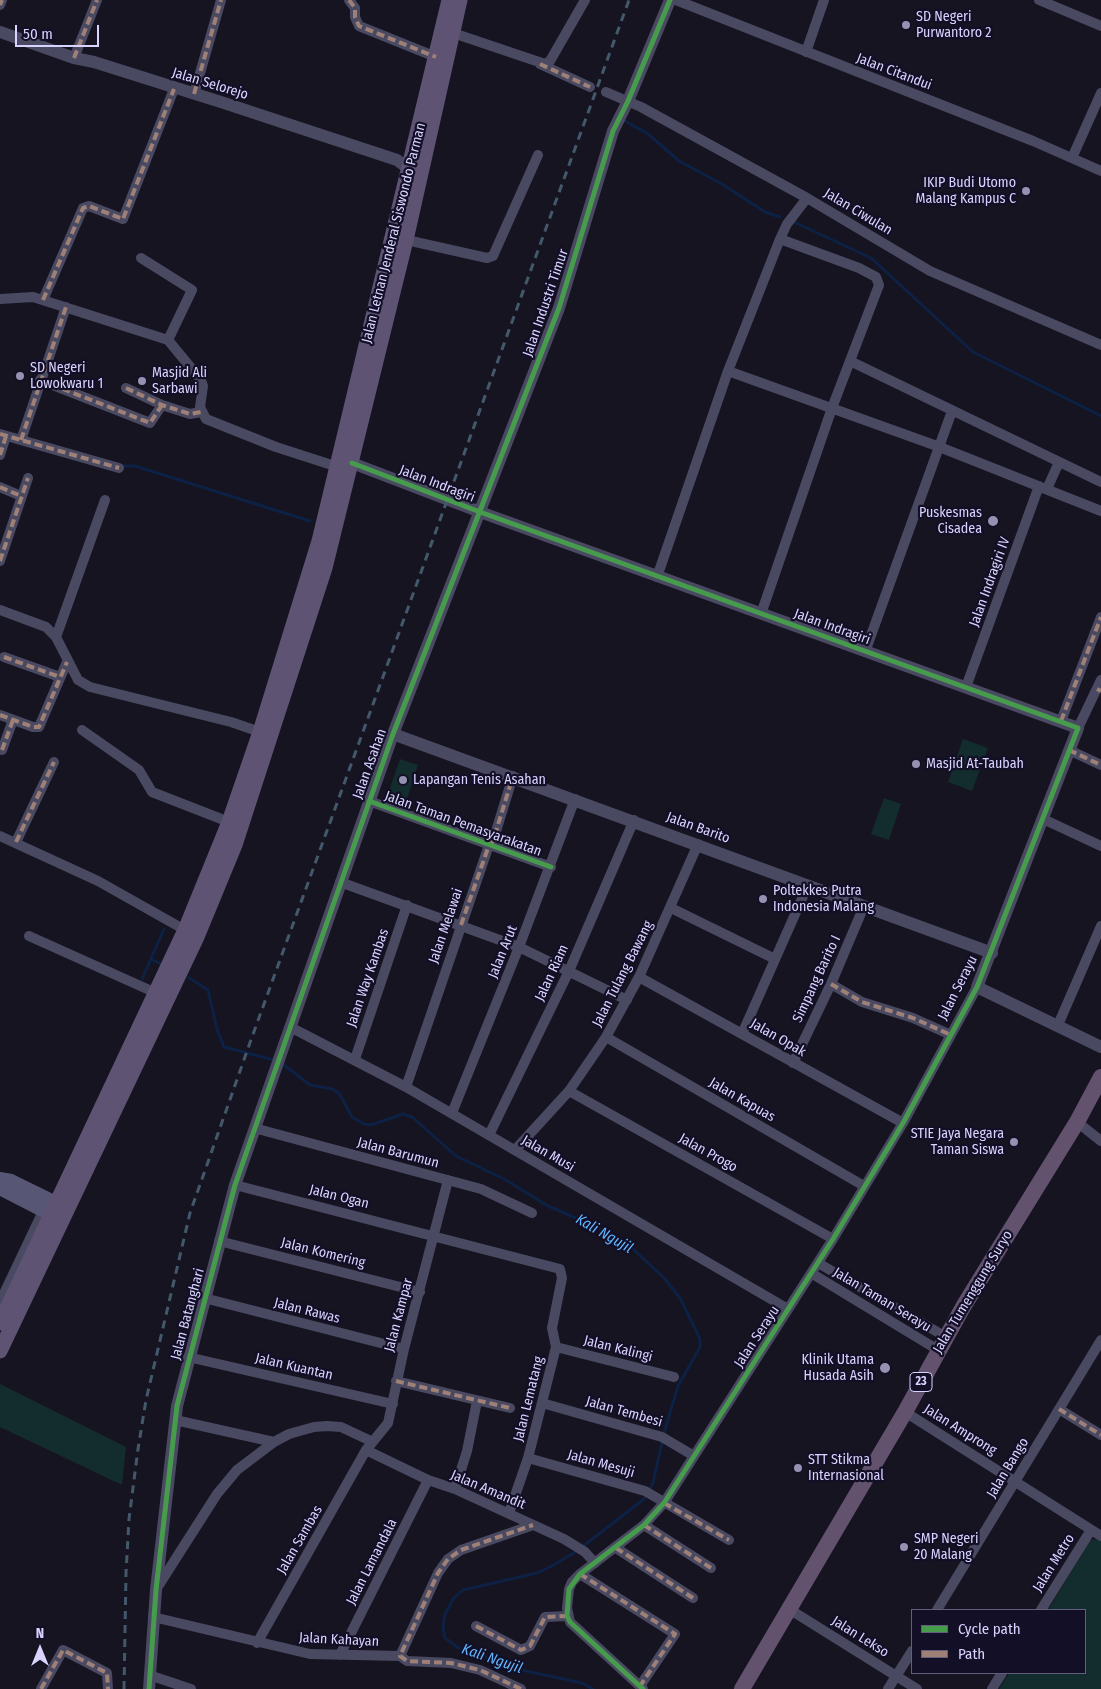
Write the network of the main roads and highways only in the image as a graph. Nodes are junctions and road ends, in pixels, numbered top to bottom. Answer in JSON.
{"nodes":[{"id":1,"x":449,"y":0,"type":"edge"},
{"id":2,"x":460,"y":0,"type":"edge"},
{"id":3,"x":400,"y":238,"type":"junction"},
{"id":4,"x":345,"y":465,"type":"junction"},
{"id":5,"x":229,"y":842,"type":"junction"},
{"id":6,"x":1101,"y":1077,"type":"edge"},
{"id":7,"x":0,"y":1179,"type":"edge"},
{"id":8,"x":0,"y":1188,"type":"edge"},
{"id":9,"x":55,"y":1210,"type":"junction"},
{"id":10,"x":0,"y":1323,"type":"edge"},
{"id":11,"x":0,"y":1351,"type":"edge"},
{"id":12,"x":742,"y":1689,"type":"edge"}],
"edges":[{"from":1,"to":3,"type":"main road","name":"Jalan Letnan Jenderal Siswondo Parman"},
{"from":2,"to":3,"type":"main road","name":"Jalan Letnan Jenderal Siswondo Parman"},
{"from":3,"to":4,"type":"main road","name":"Jalan Letnan Jenderal Siswondo Parman"},
{"from":4,"to":5,"type":"main road"},
{"from":4,"to":5,"type":"main road"},
{"from":5,"to":9,"type":"main road"},
{"from":5,"to":9,"type":"main road"},
{"from":6,"to":12,"type":"highway","name":"Jalan Tumenggung Suryo","number":"23"},
{"from":7,"to":9,"type":"main road"},
{"from":8,"to":9,"type":"main road"},
{"from":9,"to":10,"type":"main road"},
{"from":9,"to":11,"type":"main road"}]}
